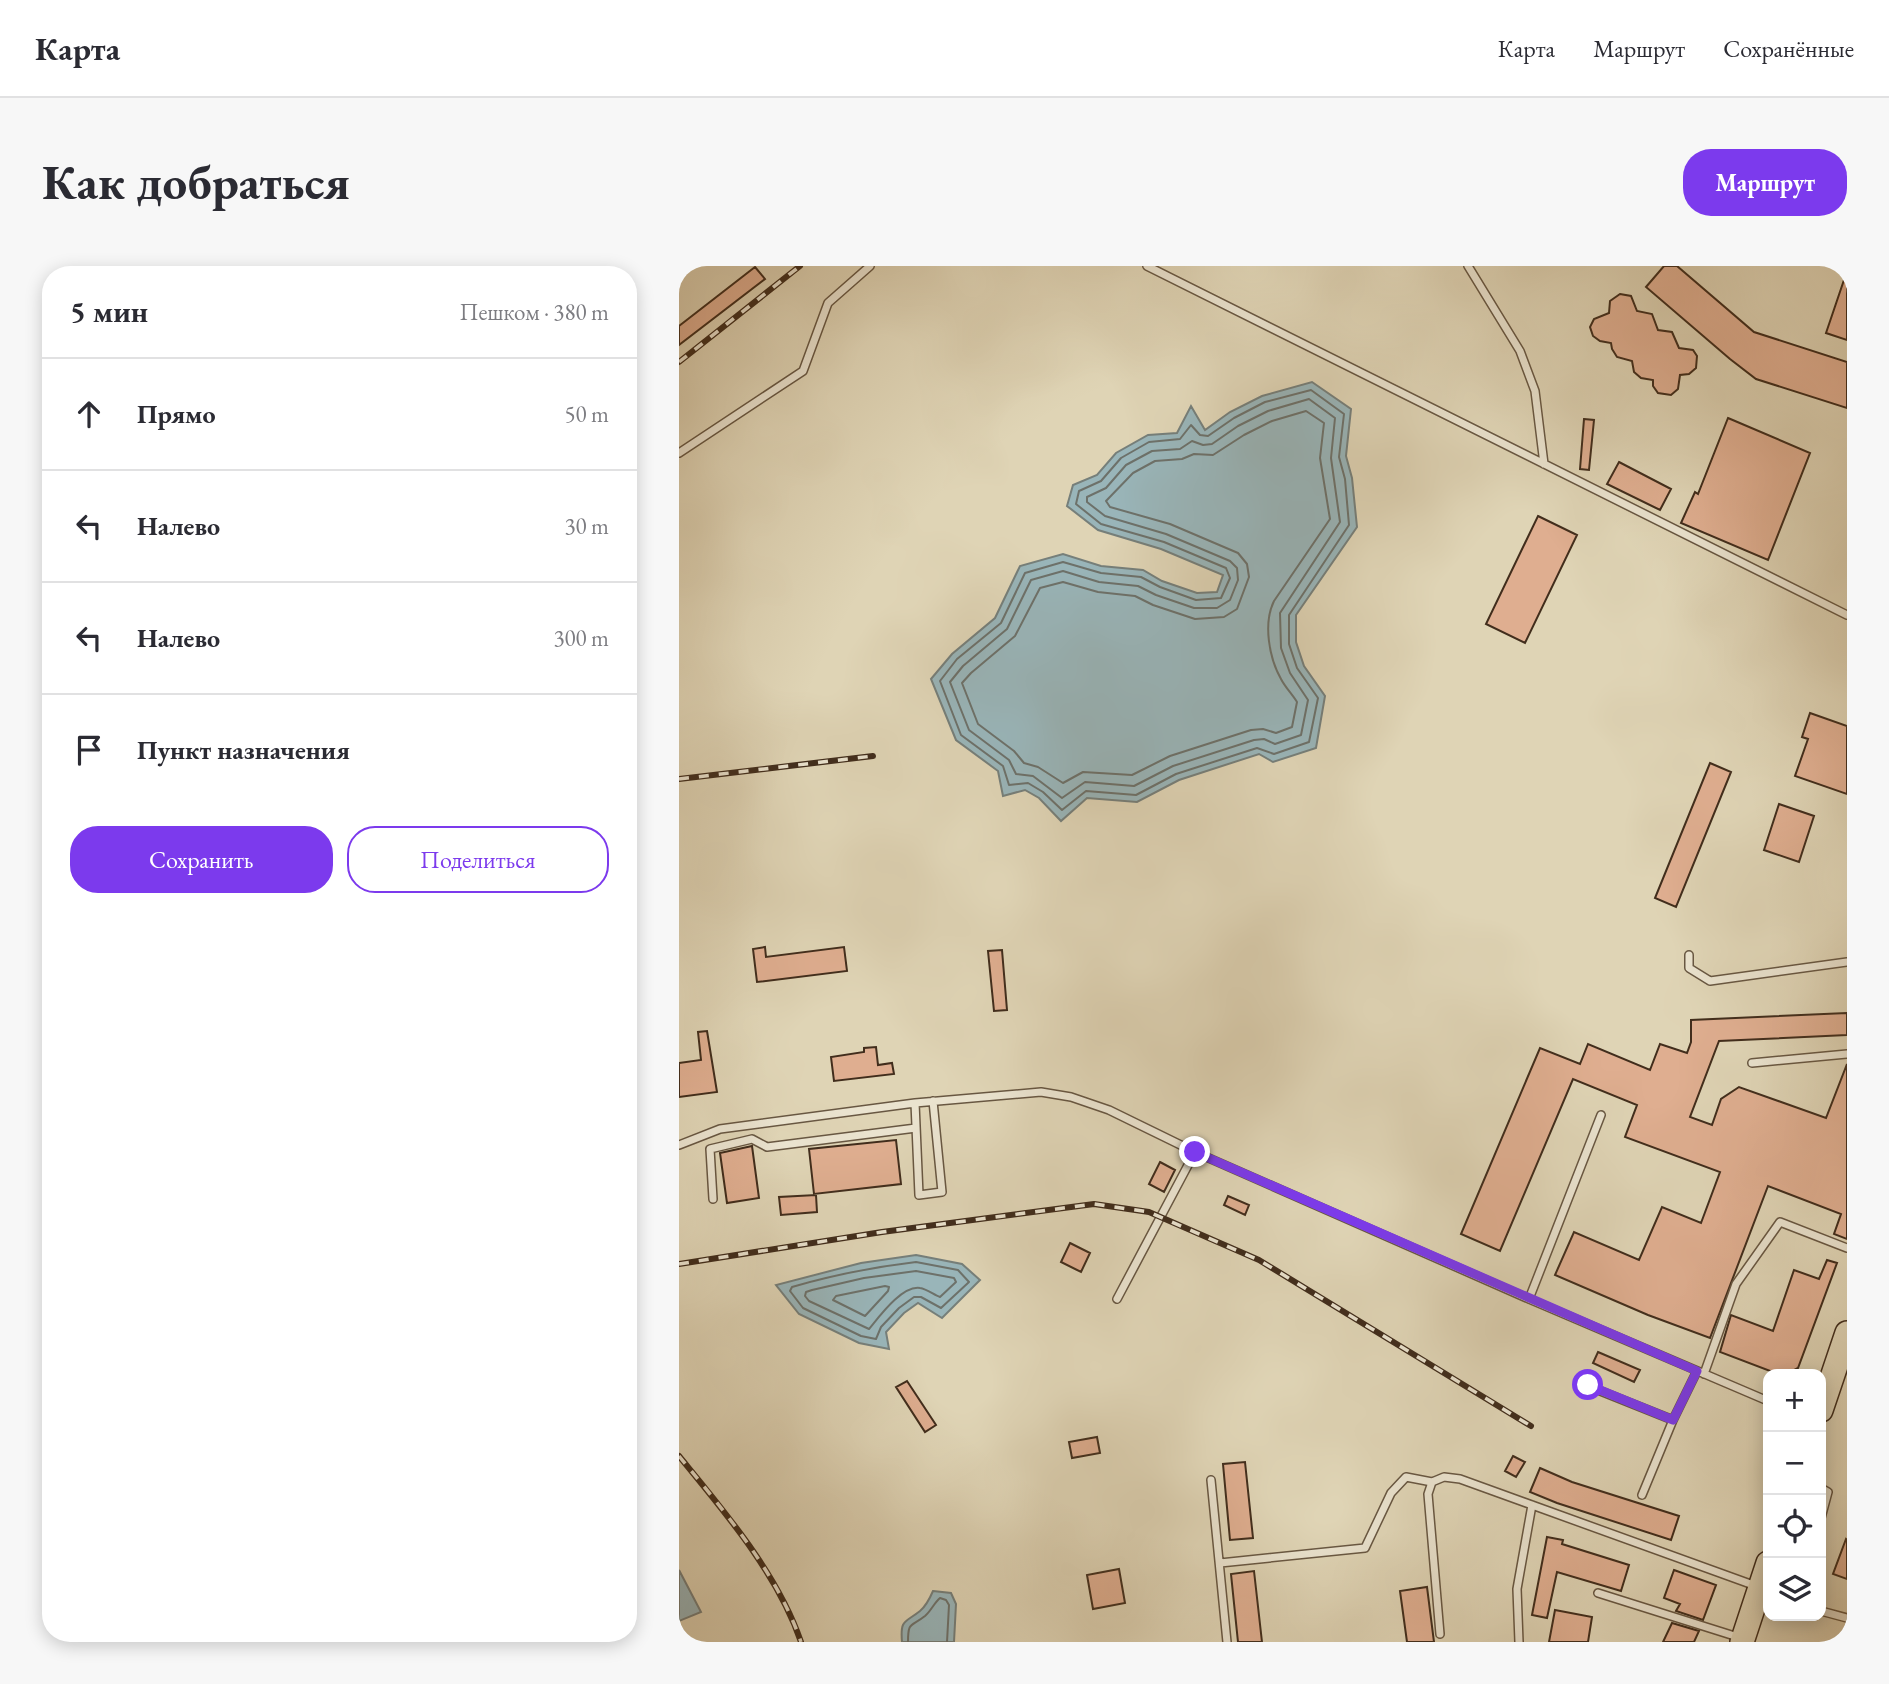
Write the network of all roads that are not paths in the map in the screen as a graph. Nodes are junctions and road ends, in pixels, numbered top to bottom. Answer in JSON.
{"nodes":[{"id":1,"x":870,"y":266,"type":"edge"},
{"id":2,"x":1147,"y":266,"type":"edge"},
{"id":3,"x":1468,"y":266,"type":"edge"},
{"id":4,"x":679,"y":453,"type":"edge"},
{"id":5,"x":1544,"y":464,"type":"junction"},
{"id":6,"x":1847,"y":615,"type":"edge"},
{"id":7,"x":1689,"y":955,"type":"dead end"},
{"id":8,"x":1847,"y":962,"type":"edge"},
{"id":9,"x":1847,"y":1054,"type":"edge"},
{"id":10,"x":1752,"y":1063,"type":"dead end"},
{"id":11,"x":933,"y":1101,"type":"junction"},
{"id":12,"x":915,"y":1102,"type":"junction"},
{"id":13,"x":1601,"y":1115,"type":"dead end"},
{"id":14,"x":916,"y":1128,"type":"junction"},
{"id":15,"x":679,"y":1145,"type":"edge"},
{"id":16,"x":1195,"y":1152,"type":"junction"},
{"id":17,"x":713,"y":1199,"type":"dead end"},
{"id":18,"x":1847,"y":1248,"type":"edge"},
{"id":19,"x":1117,"y":1299,"type":"dead end"},
{"id":20,"x":1529,"y":1299,"type":"junction"},
{"id":21,"x":1847,"y":1333,"type":"edge"},
{"id":22,"x":1700,"y":1372,"type":"junction"},
{"id":23,"x":1588,"y":1385,"type":"dead end"},
{"id":24,"x":1826,"y":1395,"type":"edge"},
{"id":25,"x":1763,"y":1399,"type":"edge"},
{"id":26,"x":1673,"y":1420,"type":"junction"},
{"id":27,"x":1211,"y":1480,"type":"dead end"},
{"id":28,"x":1432,"y":1482,"type":"junction"},
{"id":29,"x":1642,"y":1495,"type":"dead end"},
{"id":30,"x":1532,"y":1505,"type":"junction"},
{"id":31,"x":1220,"y":1563,"type":"junction"},
{"id":32,"x":1763,"y":1585,"type":"edge"},
{"id":33,"x":1763,"y":1588,"type":"edge"},
{"id":34,"x":1598,"y":1593,"type":"dead end"},
{"id":35,"x":1826,"y":1612,"type":"edge"},
{"id":36,"x":1847,"y":1618,"type":"edge"},
{"id":37,"x":1440,"y":1634,"type":"dead end"},
{"id":38,"x":1743,"y":1640,"type":"edge"},
{"id":39,"x":1227,"y":1642,"type":"edge"},
{"id":40,"x":1519,"y":1642,"type":"edge"}],
"edges":[{"from":1,"to":4,"type":"lane"},
{"from":2,"to":5,"type":"lane"},
{"from":3,"to":5,"type":"lane"},
{"from":5,"to":6,"type":"lane"},
{"from":7,"to":8,"type":"lane"},
{"from":9,"to":10,"type":"lane"},
{"from":11,"to":12,"type":"lane"},
{"from":11,"to":14,"type":"lane"},
{"from":11,"to":16,"type":"lane"},
{"from":12,"to":14,"type":"lane"},
{"from":12,"to":15,"type":"lane"},
{"from":13,"to":20,"type":"lane"},
{"from":14,"to":17,"type":"lane"},
{"from":16,"to":19,"type":"lane"},
{"from":16,"to":20,"type":"lane"},
{"from":18,"to":22,"type":"lane"},
{"from":20,"to":22,"type":"lane"},
{"from":21,"to":24,"type":"main road"},
{"from":22,"to":25,"type":"lane"},
{"from":22,"to":26,"type":"lane"},
{"from":23,"to":26,"type":"lane"},
{"from":26,"to":29,"type":"lane"},
{"from":27,"to":31,"type":"lane"},
{"from":28,"to":30,"type":"lane"},
{"from":28,"to":31,"type":"lane"},
{"from":28,"to":37,"type":"lane"},
{"from":30,"to":32,"type":"lane"},
{"from":30,"to":40,"type":"lane"},
{"from":31,"to":39,"type":"lane"},
{"from":33,"to":38,"type":"main road"},
{"from":34,"to":38,"type":"lane"},
{"from":35,"to":36,"type":"lane"}]}
